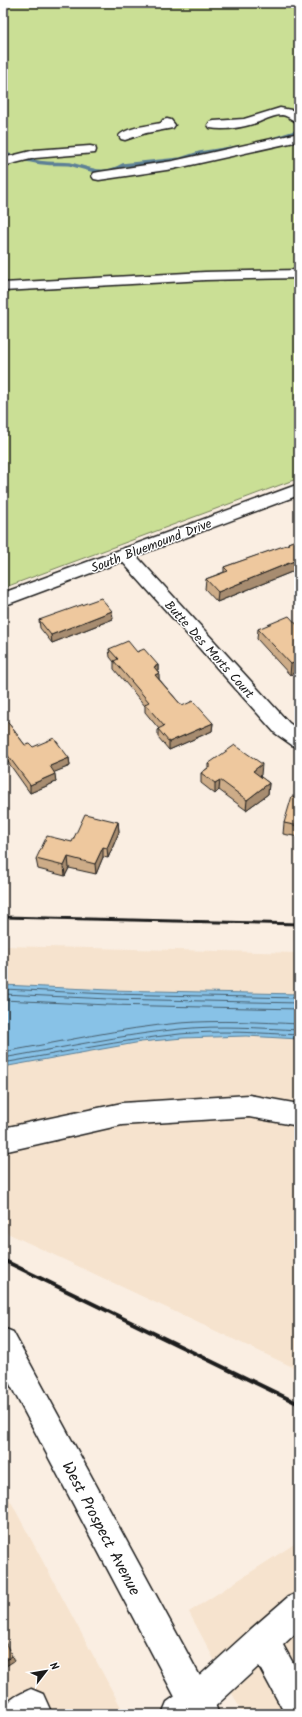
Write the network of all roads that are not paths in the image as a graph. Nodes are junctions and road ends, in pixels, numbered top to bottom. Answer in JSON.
{"nodes":[{"id":1,"x":299,"y":119,"type":"edge"},
{"id":2,"x":167,"y":123,"type":"dead end"},
{"id":3,"x":214,"y":125,"type":"dead end"},
{"id":4,"x":125,"y":136,"type":"dead end"},
{"id":5,"x":299,"y":137,"type":"edge"},
{"id":6,"x":90,"y":150,"type":"dead end"},
{"id":7,"x":6,"y":162,"type":"edge"},
{"id":8,"x":98,"y":176,"type":"dead end"},
{"id":9,"x":299,"y":274,"type":"edge"},
{"id":10,"x":3,"y":287,"type":"edge"},
{"id":11,"x":299,"y":489,"type":"edge"},
{"id":12,"x":125,"y":554,"type":"junction"},
{"id":13,"x":3,"y":600,"type":"edge"},
{"id":14,"x":299,"y":740,"type":"edge"},
{"id":15,"x":299,"y":1115,"type":"edge"},
{"id":16,"x":3,"y":1140,"type":"edge"},
{"id":17,"x":3,"y":1342,"type":"edge"},
{"id":18,"x":299,"y":1608,"type":"edge"},
{"id":19,"x":262,"y":1640,"type":"junction"},
{"id":20,"x":299,"y":1706,"type":"edge"},
{"id":21,"x":192,"y":1710,"type":"edge"},
{"id":22,"x":19,"y":1714,"type":"edge"},
{"id":23,"x":35,"y":1714,"type":"edge"}],
"edges":[{"from":1,"to":3,"type":"main road"},
{"from":2,"to":4,"type":"main road"},
{"from":5,"to":8,"type":"main road"},
{"from":6,"to":7,"type":"main road"},
{"from":9,"to":10,"type":"main road"},
{"from":11,"to":12,"type":"main road","name":"South Bluemound Drive"},
{"from":12,"to":13,"type":"main road","name":"South Bluemound Drive"},
{"from":12,"to":14,"type":"main road","name":"Butte Des Morts Court"},
{"from":15,"to":16,"type":"main road"},
{"from":17,"to":21,"type":"main road","name":"West Prospect Avenue"},
{"from":18,"to":19,"type":"main road"},
{"from":19,"to":20,"type":"main road"},
{"from":19,"to":21,"type":"main road"},
{"from":22,"to":23,"type":"main road"}]}
